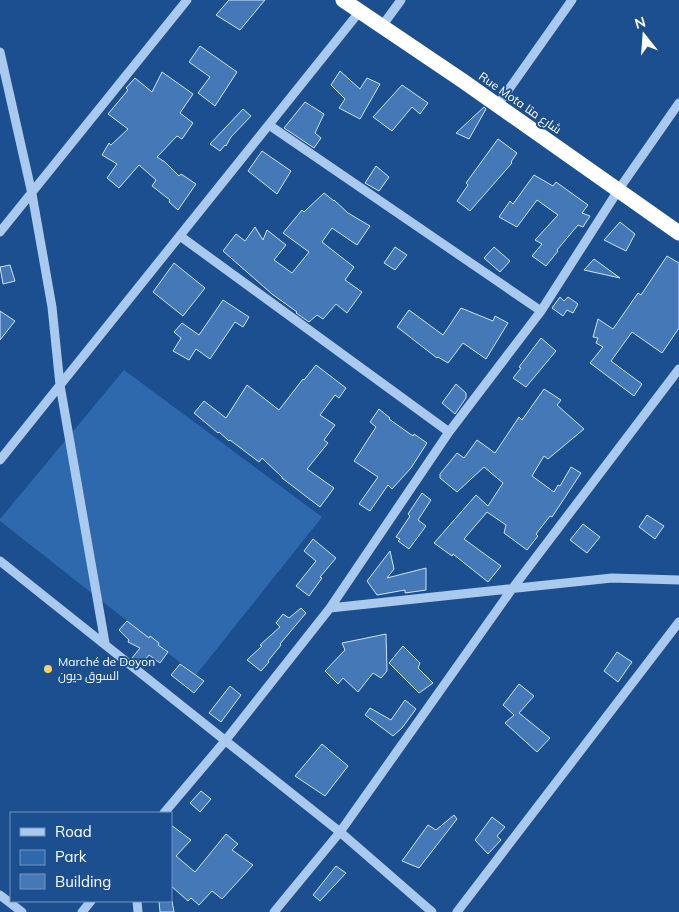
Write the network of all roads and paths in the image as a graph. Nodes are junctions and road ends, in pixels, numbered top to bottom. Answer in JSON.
{"nodes":[{"id":1,"x":187,"y":0,"type":"edge"},
{"id":2,"x":343,"y":0,"type":"edge"},
{"id":3,"x":400,"y":0,"type":"edge"},
{"id":4,"x":572,"y":0,"type":"edge"},
{"id":5,"x":360,"y":11,"type":"junction"},
{"id":6,"x":382,"y":26,"type":"junction"},
{"id":7,"x":0,"y":52,"type":"edge"},
{"id":8,"x":679,"y":104,"type":"edge"},
{"id":9,"x":497,"y":106,"type":"junction"},
{"id":10,"x":269,"y":125,"type":"junction"},
{"id":11,"x":619,"y":190,"type":"junction"},
{"id":12,"x":32,"y":194,"type":"junction"},
{"id":13,"x":0,"y":232,"type":"edge"},
{"id":14,"x":679,"y":233,"type":"edge"},
{"id":15,"x":180,"y":236,"type":"junction"},
{"id":16,"x":541,"y":310,"type":"junction"},
{"id":17,"x":679,"y":370,"type":"edge"},
{"id":18,"x":60,"y":385,"type":"junction"},
{"id":19,"x":448,"y":432,"type":"junction"},
{"id":20,"x":0,"y":460,"type":"edge"},
{"id":21,"x":0,"y":561,"type":"edge"},
{"id":22,"x":679,"y":580,"type":"edge"},
{"id":23,"x":512,"y":589,"type":"junction"},
{"id":24,"x":330,"y":608,"type":"junction"},
{"id":25,"x":679,"y":622,"type":"edge"},
{"id":26,"x":105,"y":644,"type":"junction"},
{"id":27,"x":225,"y":741,"type":"junction"},
{"id":28,"x":165,"y":812,"type":"edge"},
{"id":29,"x":340,"y":832,"type":"junction"},
{"id":30,"x":0,"y":895,"type":"edge"},
{"id":31,"x":91,"y":902,"type":"edge"},
{"id":32,"x":22,"y":912,"type":"edge"},
{"id":33,"x":82,"y":912,"type":"edge"},
{"id":34,"x":274,"y":912,"type":"edge"},
{"id":35,"x":432,"y":912,"type":"edge"},
{"id":36,"x":457,"y":912,"type":"edge"}],
"edges":[{"from":1,"to":12,"type":"street"},
{"from":2,"to":5,"type":"highway","name":"Rue Mota شارع متا"},
{"from":3,"to":6,"type":"street"},
{"from":4,"to":9,"type":"street"},
{"from":5,"to":6,"type":"highway","name":"Rue Mota شارع متا"},
{"from":5,"to":10,"type":"street"},
{"from":6,"to":9,"type":"highway","name":"Rue Mota شارع متا"},
{"from":7,"to":12,"type":"street"},
{"from":8,"to":11,"type":"street"},
{"from":9,"to":11,"type":"highway","name":"Rue Mota شارع متا"},
{"from":10,"to":15,"type":"street"},
{"from":10,"to":16,"type":"street"},
{"from":11,"to":14,"type":"highway","name":"Rue Mota شارع متا"},
{"from":11,"to":16,"type":"street"},
{"from":12,"to":13,"type":"street"},
{"from":12,"to":18,"type":"street"},
{"from":15,"to":18,"type":"street"},
{"from":15,"to":19,"type":"street"},
{"from":16,"to":19,"type":"street"},
{"from":17,"to":23,"type":"street"},
{"from":18,"to":20,"type":"street"},
{"from":18,"to":26,"type":"street"},
{"from":19,"to":24,"type":"street"},
{"from":21,"to":26,"type":"street"},
{"from":22,"to":23,"type":"street"},
{"from":23,"to":24,"type":"street"},
{"from":23,"to":29,"type":"street"},
{"from":24,"to":27,"type":"street"},
{"from":25,"to":36,"type":"street"},
{"from":26,"to":27,"type":"street"},
{"from":27,"to":28,"type":"street"},
{"from":27,"to":29,"type":"street"},
{"from":29,"to":34,"type":"street"},
{"from":29,"to":35,"type":"street"},
{"from":30,"to":32,"type":"street"},
{"from":31,"to":33,"type":"street"}]}
